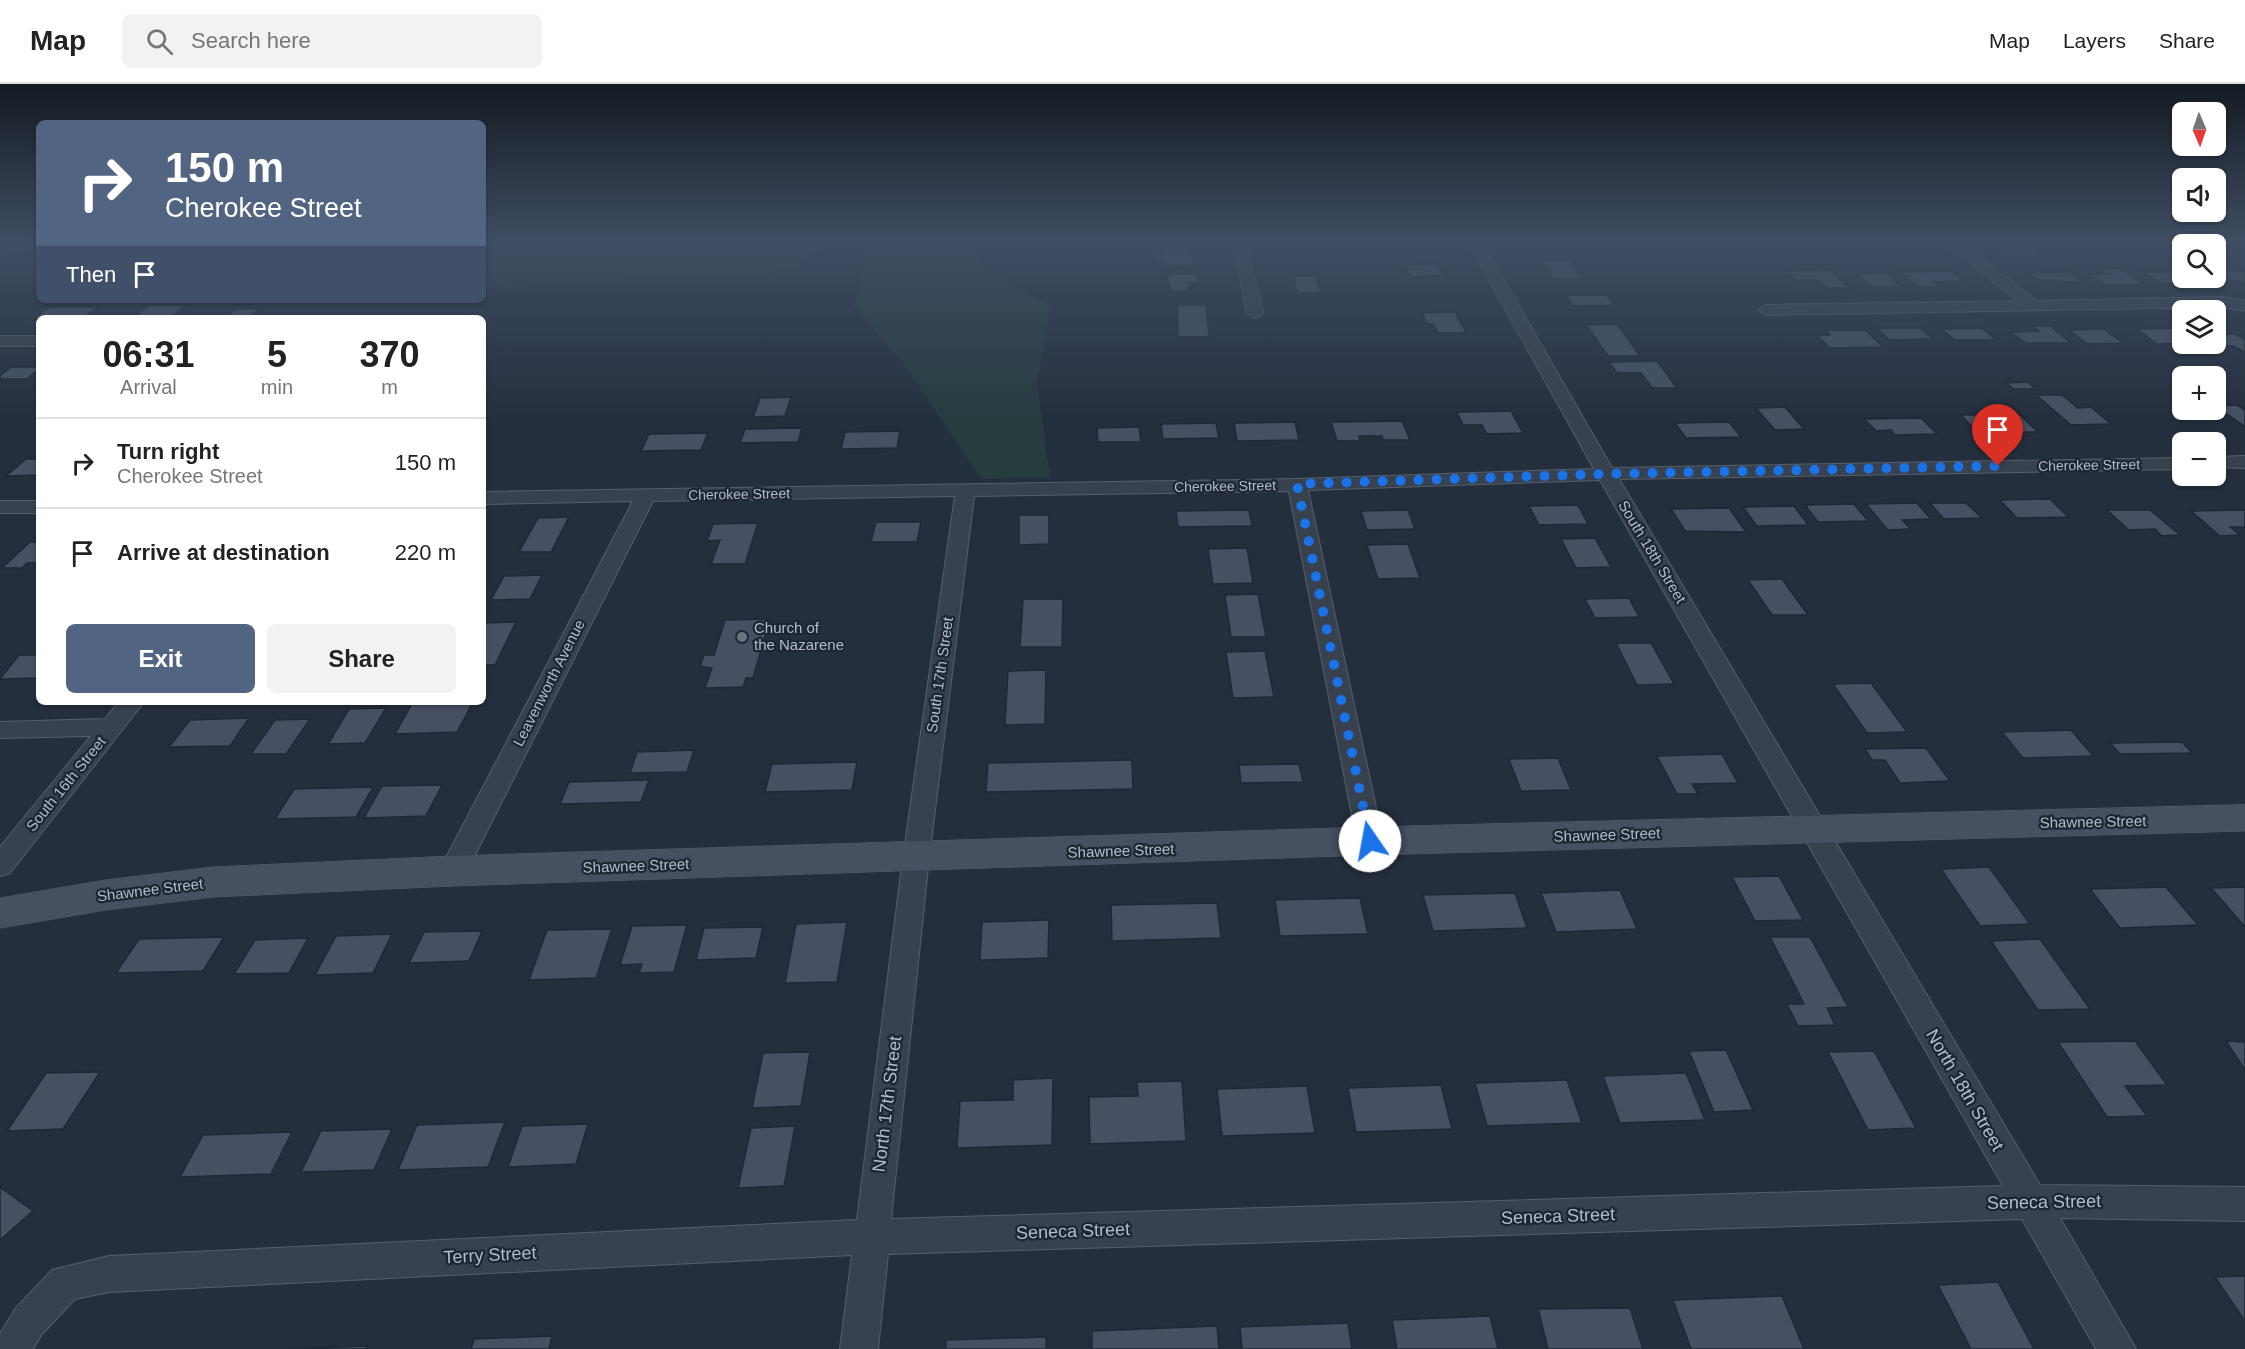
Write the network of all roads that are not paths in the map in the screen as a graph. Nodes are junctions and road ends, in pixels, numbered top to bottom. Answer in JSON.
{"nodes":[{"id":1,"x":1252,"y":301,"type":"edge"},
{"id":2,"x":1508,"y":301,"type":"edge"},
{"id":3,"x":2028,"y":301,"type":"edge"},
{"id":4,"x":2033,"y":305,"type":"junction"},
{"id":5,"x":2245,"y":306,"type":"edge"},
{"id":6,"x":1766,"y":310,"type":"dead end"},
{"id":7,"x":1255,"y":313,"type":"dead end"},
{"id":8,"x":36,"y":340,"type":"edge"},
{"id":9,"x":0,"y":341,"type":"edge"},
{"id":10,"x":2226,"y":462,"type":"edge"},
{"id":11,"x":2245,"y":462,"type":"edge"},
{"id":12,"x":2172,"y":463,"type":"edge"},
{"id":13,"x":1606,"y":474,"type":"junction"},
{"id":14,"x":1297,"y":484,"type":"junction"},
{"id":15,"x":964,"y":491,"type":"junction"},
{"id":16,"x":646,"y":495,"type":"junction"},
{"id":17,"x":486,"y":498,"type":"edge"},
{"id":18,"x":0,"y":507,"type":"edge"},
{"id":19,"x":36,"y":507,"type":"edge"},
{"id":20,"x":129,"y":705,"type":"edge"},
{"id":21,"x":111,"y":727,"type":"junction"},
{"id":22,"x":0,"y":730,"type":"edge"},
{"id":23,"x":2245,"y":818,"type":"edge"},
{"id":24,"x":1815,"y":829,"type":"junction"},
{"id":25,"x":1370,"y":841,"type":"junction"},
{"id":26,"x":916,"y":858,"type":"junction"},
{"id":27,"x":0,"y":866,"type":"edge"},
{"id":28,"x":453,"y":871,"type":"junction"},
{"id":29,"x":0,"y":913,"type":"edge"},
{"id":30,"x":2031,"y":1202,"type":"junction"},
{"id":31,"x":2245,"y":1204,"type":"edge"},
{"id":32,"x":872,"y":1237,"type":"junction"},
{"id":33,"x":12,"y":1349,"type":"edge"},
{"id":34,"x":859,"y":1349,"type":"edge"},
{"id":35,"x":2117,"y":1349,"type":"edge"}],
"edges":[{"from":1,"to":7,"type":"street"},
{"from":2,"to":13,"type":"street","name":"South 18th Street"},
{"from":3,"to":4,"type":"street"},
{"from":4,"to":5,"type":"street"},
{"from":4,"to":6,"type":"street"},
{"from":8,"to":9,"type":"street"},
{"from":10,"to":11,"type":"street"},
{"from":12,"to":13,"type":"street","name":"Cherokee Street"},
{"from":13,"to":14,"type":"street","name":"Cherokee Street"},
{"from":13,"to":24,"type":"street","name":"South 18th Street"},
{"from":14,"to":15,"type":"street","name":"Cherokee Street"},
{"from":14,"to":25,"type":"street"},
{"from":15,"to":16,"type":"street","name":"Cherokee Street"},
{"from":15,"to":26,"type":"street","name":"South 17th Street"},
{"from":16,"to":17,"type":"street","name":"Cherokee Street"},
{"from":16,"to":28,"type":"street","name":"Leavenworth Avenue"},
{"from":18,"to":19,"type":"street"},
{"from":20,"to":21,"type":"street","name":"South 16th Street"},
{"from":21,"to":22,"type":"street"},
{"from":21,"to":27,"type":"street","name":"South 16th Street"},
{"from":23,"to":24,"type":"street","name":"Shawnee Street"},
{"from":24,"to":25,"type":"street","name":"Shawnee Street"},
{"from":24,"to":30,"type":"street","name":"North 18th Street"},
{"from":25,"to":26,"type":"street","name":"Shawnee Street"},
{"from":26,"to":28,"type":"street","name":"Shawnee Street"},
{"from":26,"to":32,"type":"street","name":"North 17th Street"},
{"from":28,"to":29,"type":"street","name":"Shawnee Street"},
{"from":30,"to":31,"type":"street","name":"Seneca Street"},
{"from":30,"to":32,"type":"street","name":"Seneca Street"},
{"from":30,"to":35,"type":"street","name":"North 18th Street"},
{"from":32,"to":33,"type":"street","name":"Terry Street"},
{"from":32,"to":34,"type":"street","name":"North 17th Street"}]}
